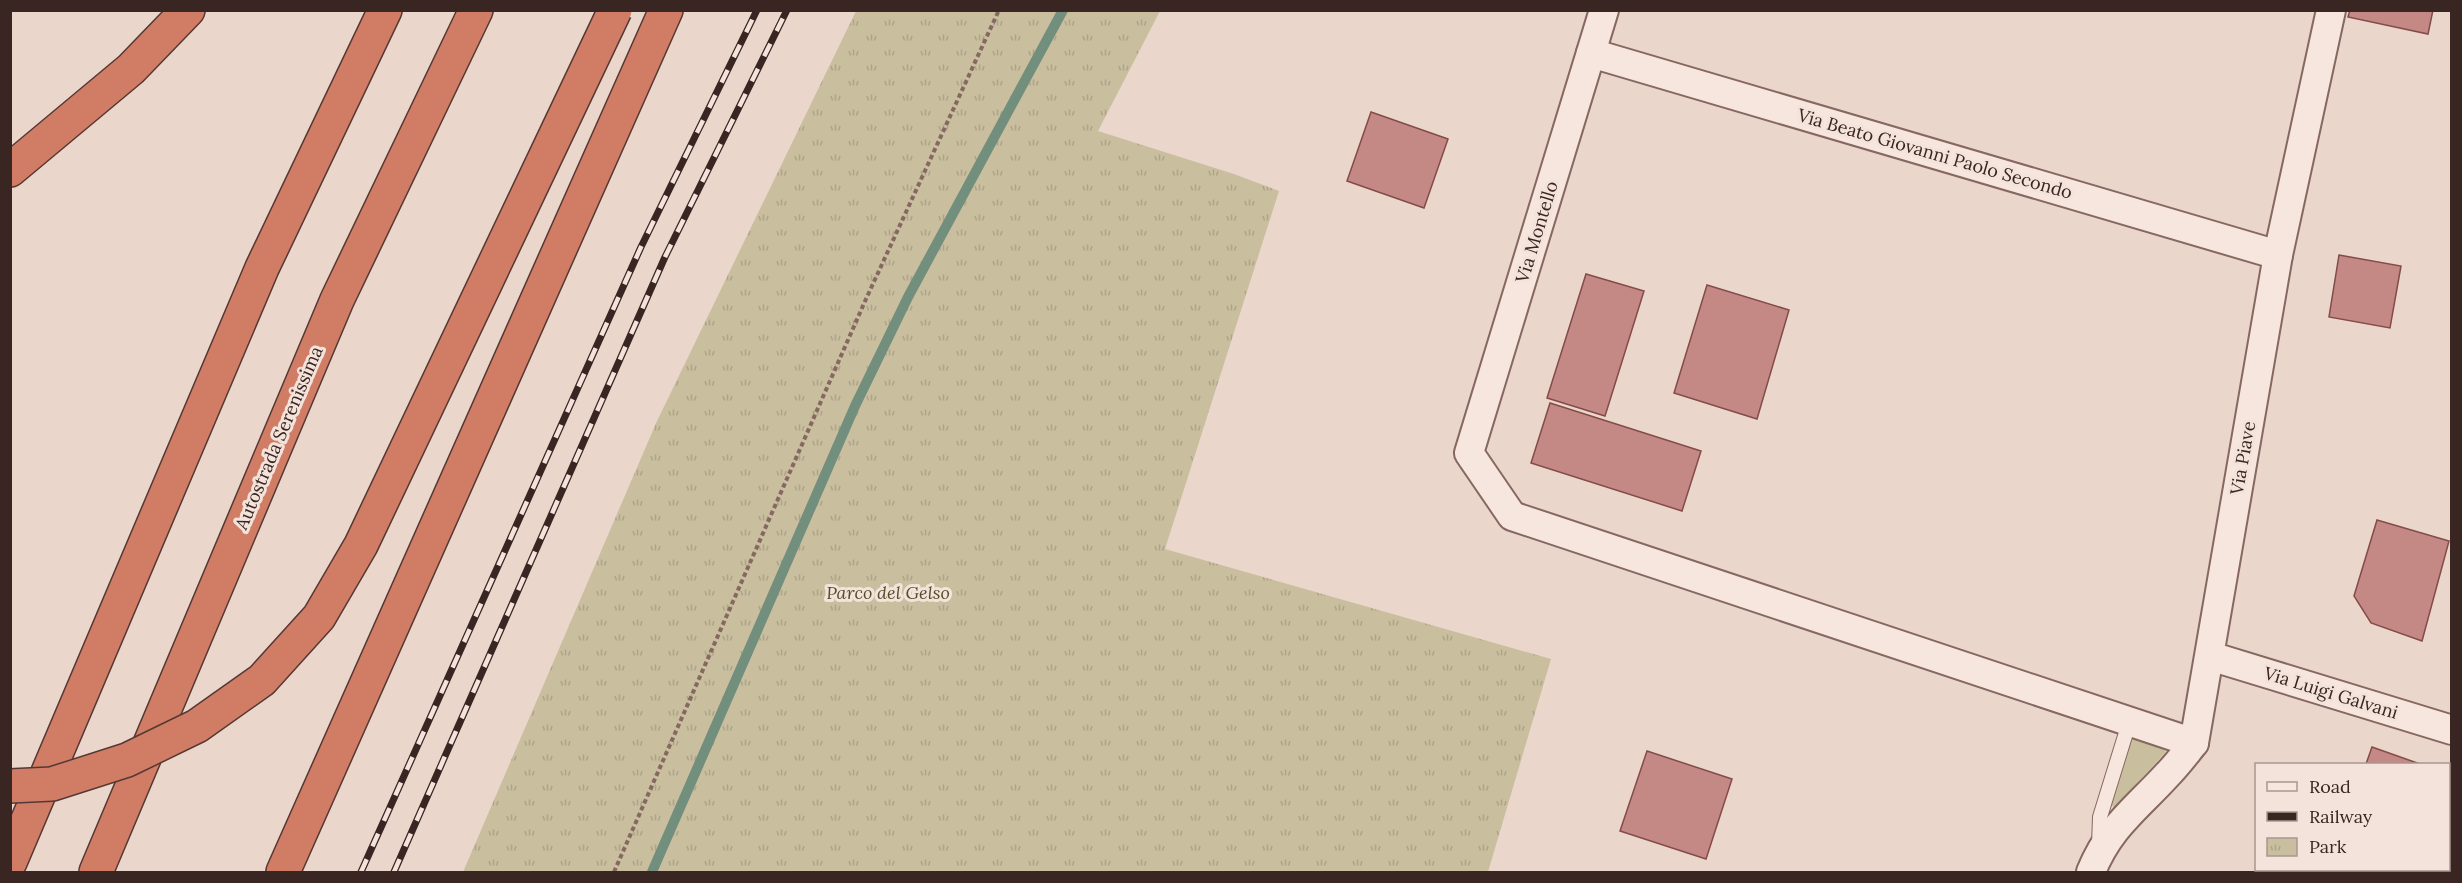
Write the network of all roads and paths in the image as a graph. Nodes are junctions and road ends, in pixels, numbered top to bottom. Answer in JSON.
{"nodes":[{"id":1,"x":188,"y":10,"type":"edge"},
{"id":2,"x":385,"y":10,"type":"edge"},
{"id":3,"x":476,"y":10,"type":"edge"},
{"id":4,"x":615,"y":10,"type":"edge"},
{"id":5,"x":666,"y":10,"type":"edge"},
{"id":6,"x":999,"y":10,"type":"edge"},
{"id":7,"x":1604,"y":10,"type":"edge"},
{"id":8,"x":2331,"y":10,"type":"edge"},
{"id":9,"x":1591,"y":53,"type":"junction"},
{"id":10,"x":10,"y":170,"type":"edge"},
{"id":11,"x":2278,"y":255,"type":"junction"},
{"id":12,"x":2210,"y":656,"type":"junction"},
{"id":13,"x":2129,"y":723,"type":"junction"},
{"id":14,"x":2451,"y":730,"type":"edge"},
{"id":15,"x":2194,"y":743,"type":"junction"},
{"id":16,"x":10,"y":786,"type":"edge"},
{"id":17,"x":10,"y":862,"type":"edge"},
{"id":18,"x":2095,"y":862,"type":"edge"},
{"id":19,"x":96,"y":873,"type":"edge"},
{"id":20,"x":283,"y":873,"type":"edge"},
{"id":21,"x":614,"y":873,"type":"edge"}],
"edges":[{"from":1,"to":10,"type":"highway"},
{"from":2,"to":17,"type":"highway"},
{"from":3,"to":19,"type":"highway","name":"Autostrada Serenissima"},
{"from":4,"to":16,"type":"highway","bridge":true},
{"from":5,"to":20,"type":"highway"},
{"from":6,"to":21,"type":"path"},
{"from":7,"to":9,"type":"street","name":"Via Montello"},
{"from":8,"to":11,"type":"street","name":"Via Piave"},
{"from":9,"to":11,"type":"street","name":"Via Beato Giovanni Paolo Secondo"},
{"from":9,"to":13,"type":"street","name":"Via Montello"},
{"from":11,"to":12,"type":"street","name":"Via Piave"},
{"from":12,"to":14,"type":"street","name":"Via Luigi Galvani"},
{"from":12,"to":15,"type":"street","name":"Via Piave"},
{"from":13,"to":15,"type":"street"},
{"from":13,"to":18,"type":"lane"},
{"from":15,"to":18,"type":"street","name":"Via Piave"}]}
